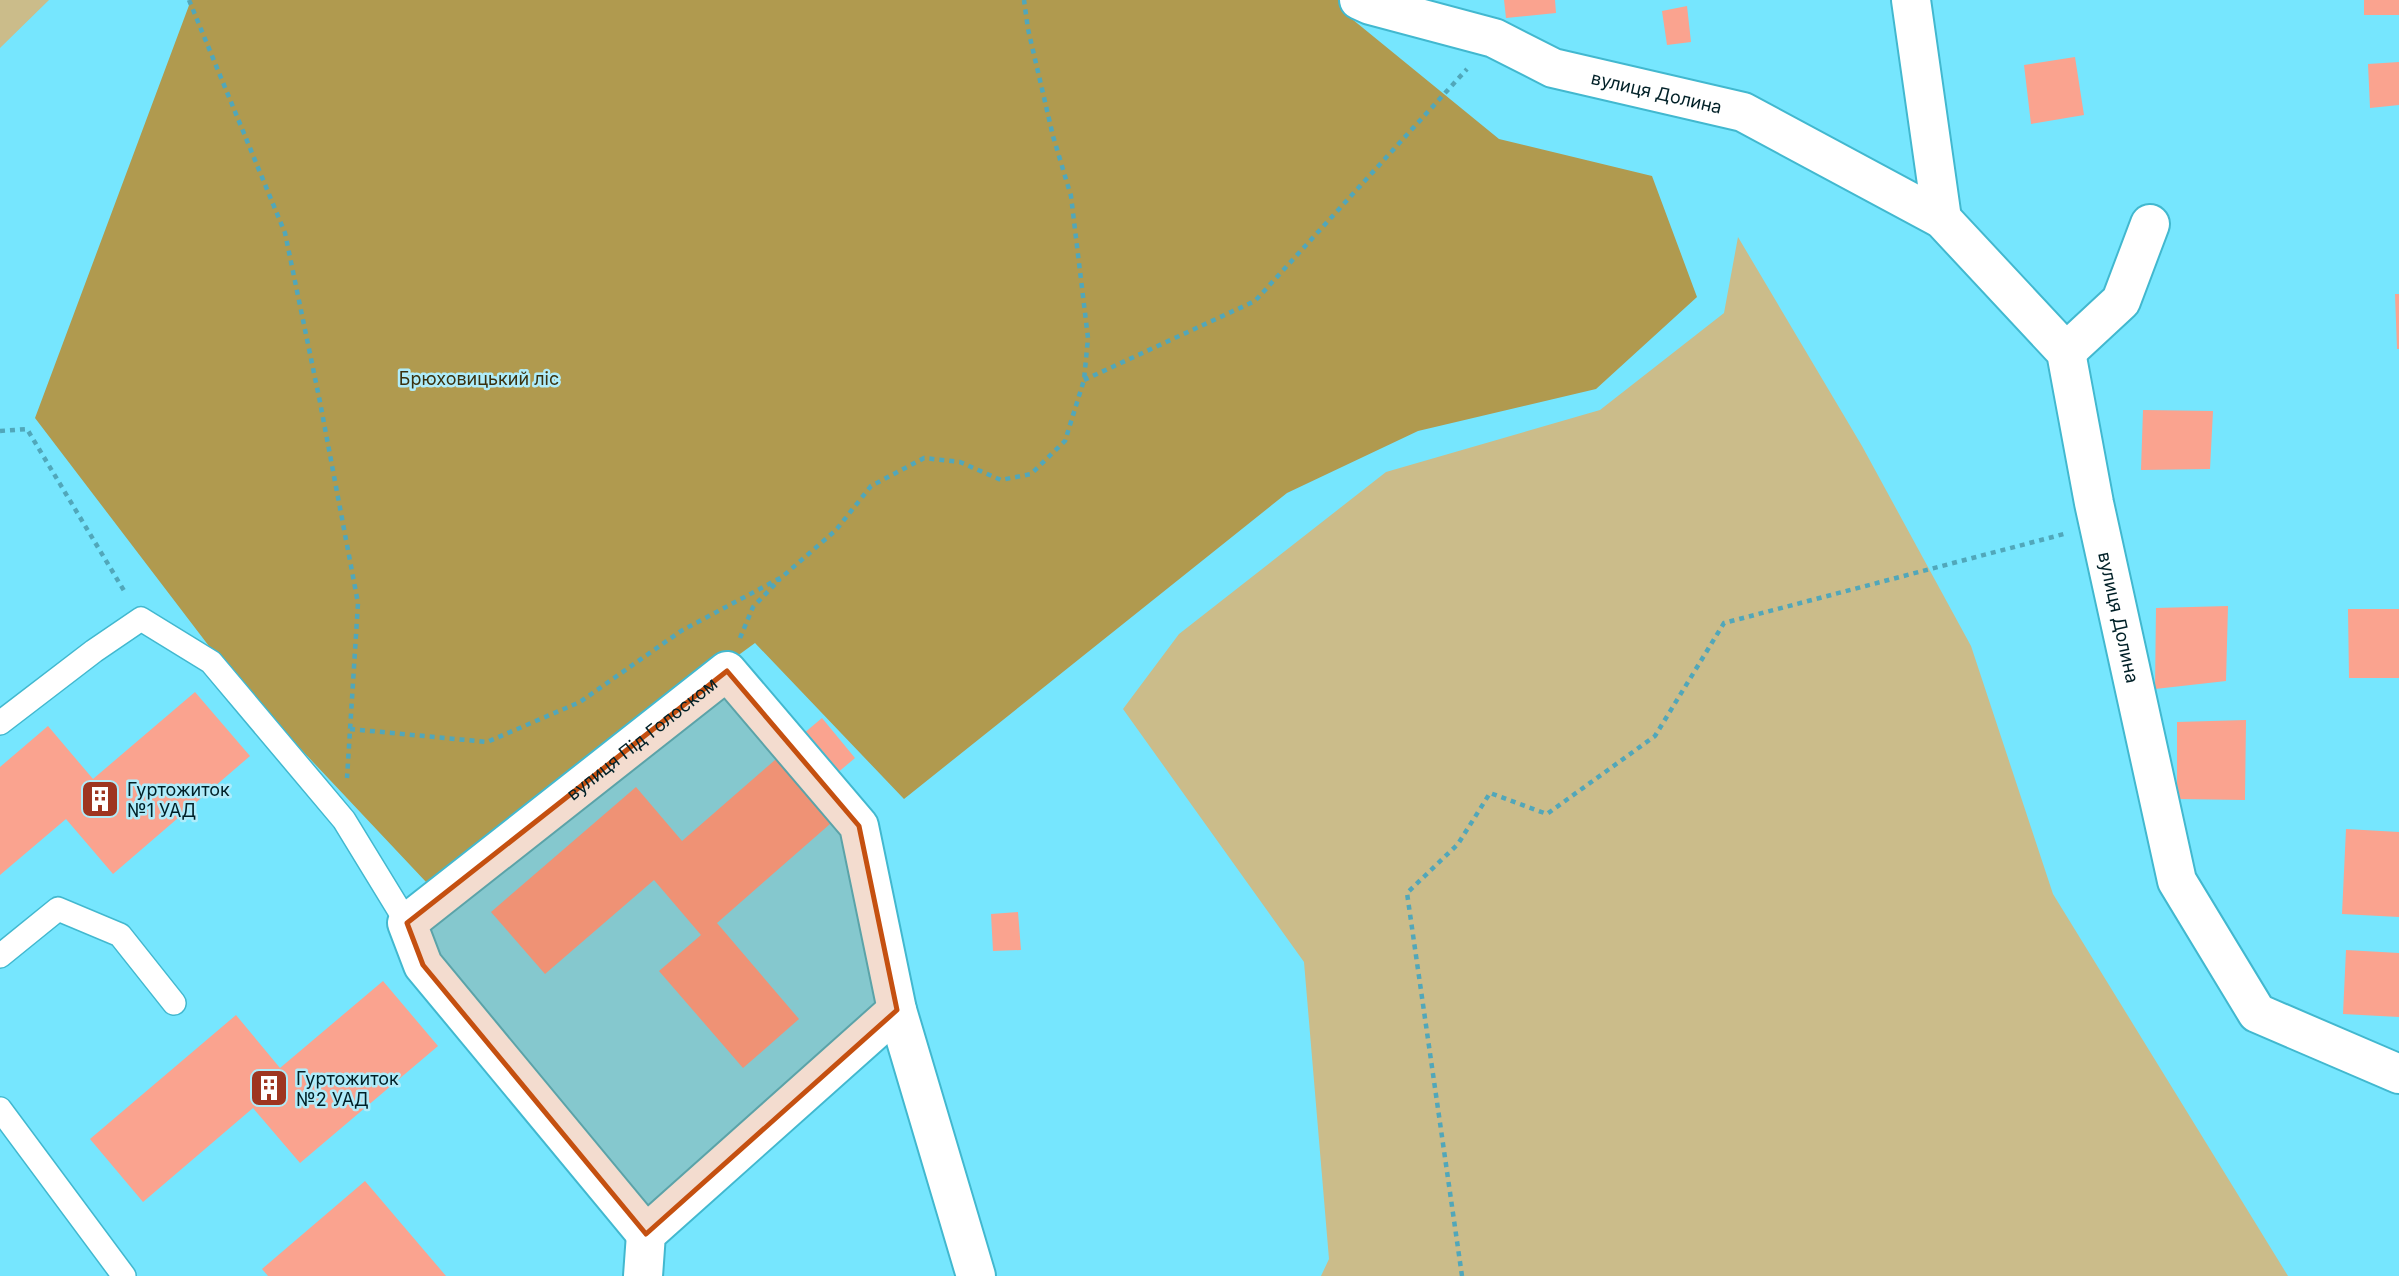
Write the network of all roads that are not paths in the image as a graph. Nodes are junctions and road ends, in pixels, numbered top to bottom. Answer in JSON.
{"nodes":[{"id":1,"x":1359,"y":0,"type":"edge"},
{"id":2,"x":1911,"y":0,"type":"edge"},
{"id":3,"x":1942,"y":219,"type":"junction"},
{"id":4,"x":2150,"y":224,"type":"dead end"},
{"id":5,"x":2066,"y":352,"type":"junction"},
{"id":6,"x":0,"y":723,"type":"edge"},
{"id":7,"x":407,"y":923,"type":"junction"},
{"id":8,"x":0,"y":956,"type":"edge"},
{"id":9,"x":174,"y":1003,"type":"dead end"},
{"id":10,"x":897,"y":1010,"type":"junction"},
{"id":11,"x":2399,"y":1074,"type":"edge"},
{"id":12,"x":0,"y":1109,"type":"edge"},
{"id":13,"x":646,"y":1234,"type":"junction"},
{"id":14,"x":124,"y":1276,"type":"edge"},
{"id":15,"x":643,"y":1276,"type":"edge"},
{"id":16,"x":976,"y":1276,"type":"edge"}],
"edges":[{"from":1,"to":3,"type":"street","name":"вулиця Долина"},
{"from":2,"to":3,"type":"street"},
{"from":3,"to":5,"type":"street","name":"вулиця Долина"},
{"from":4,"to":5,"type":"street"},
{"from":5,"to":11,"type":"street","name":"вулиця Долина"},
{"from":6,"to":7,"type":"lane"},
{"from":7,"to":10,"type":"street","name":"вулиця Під Голоском"},
{"from":7,"to":13,"type":"street"},
{"from":8,"to":9,"type":"lane"},
{"from":10,"to":13,"type":"street"},
{"from":10,"to":16,"type":"street","name":"вулиця Під Голоском"},
{"from":12,"to":14,"type":"lane"},
{"from":13,"to":15,"type":"street"}]}
